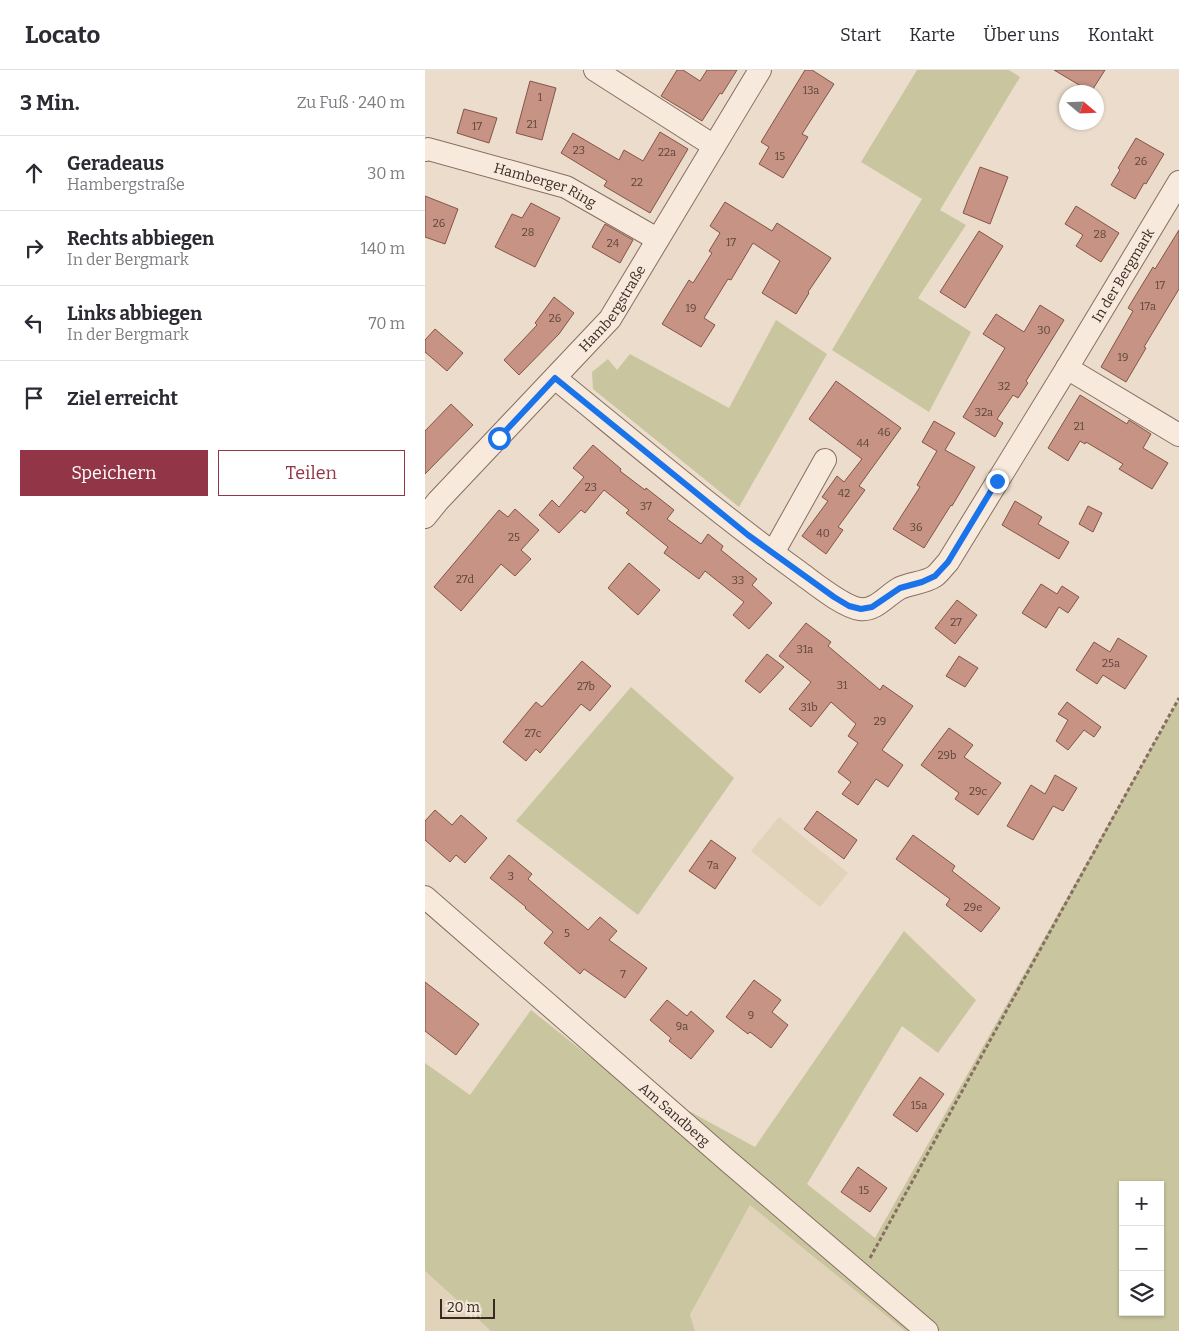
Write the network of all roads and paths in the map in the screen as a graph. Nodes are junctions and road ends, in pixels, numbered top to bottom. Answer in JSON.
{"nodes":[{"id":1,"x":595,"y":70,"type":"edge"},
{"id":2,"x":760,"y":70,"type":"edge"},
{"id":3,"x":714,"y":146,"type":"junction"},
{"id":4,"x":425,"y":150,"type":"edge"},
{"id":5,"x":1179,"y":182,"type":"edge"},
{"id":6,"x":657,"y":239,"type":"junction"},
{"id":7,"x":1067,"y":368,"type":"junction"},
{"id":8,"x":555,"y":378,"type":"junction"},
{"id":9,"x":1179,"y":435,"type":"edge"},
{"id":10,"x":825,"y":460,"type":"dead end"},
{"id":11,"x":425,"y":517,"type":"edge"},
{"id":12,"x":773,"y":553,"type":"junction"},
{"id":13,"x":1179,"y":698,"type":"edge"},
{"id":14,"x":425,"y":897,"type":"edge"},
{"id":15,"x":862,"y":1274,"type":"junction"},
{"id":16,"x":927,"y":1331,"type":"edge"}],
"edges":[{"from":1,"to":3,"type":"street"},
{"from":2,"to":3,"type":"street","name":"Hambergstraße"},
{"from":3,"to":6,"type":"street","name":"Hambergstraße"},
{"from":4,"to":6,"type":"street","name":"Hamberger Ring"},
{"from":5,"to":7,"type":"street","name":"In der Bergmark"},
{"from":6,"to":8,"type":"street","name":"Hambergstraße"},
{"from":7,"to":9,"type":"street"},
{"from":7,"to":12,"type":"street","name":"In der Bergmark"},
{"from":8,"to":11,"type":"street","name":"Hambergstraße"},
{"from":8,"to":12,"type":"street","name":"In der Bergmark"},
{"from":10,"to":12,"type":"street"},
{"from":13,"to":15,"type":"path"},
{"from":14,"to":15,"type":"street","name":"Am Sandberg"},
{"from":15,"to":16,"type":"street","name":"Am Sandberg"}]}
